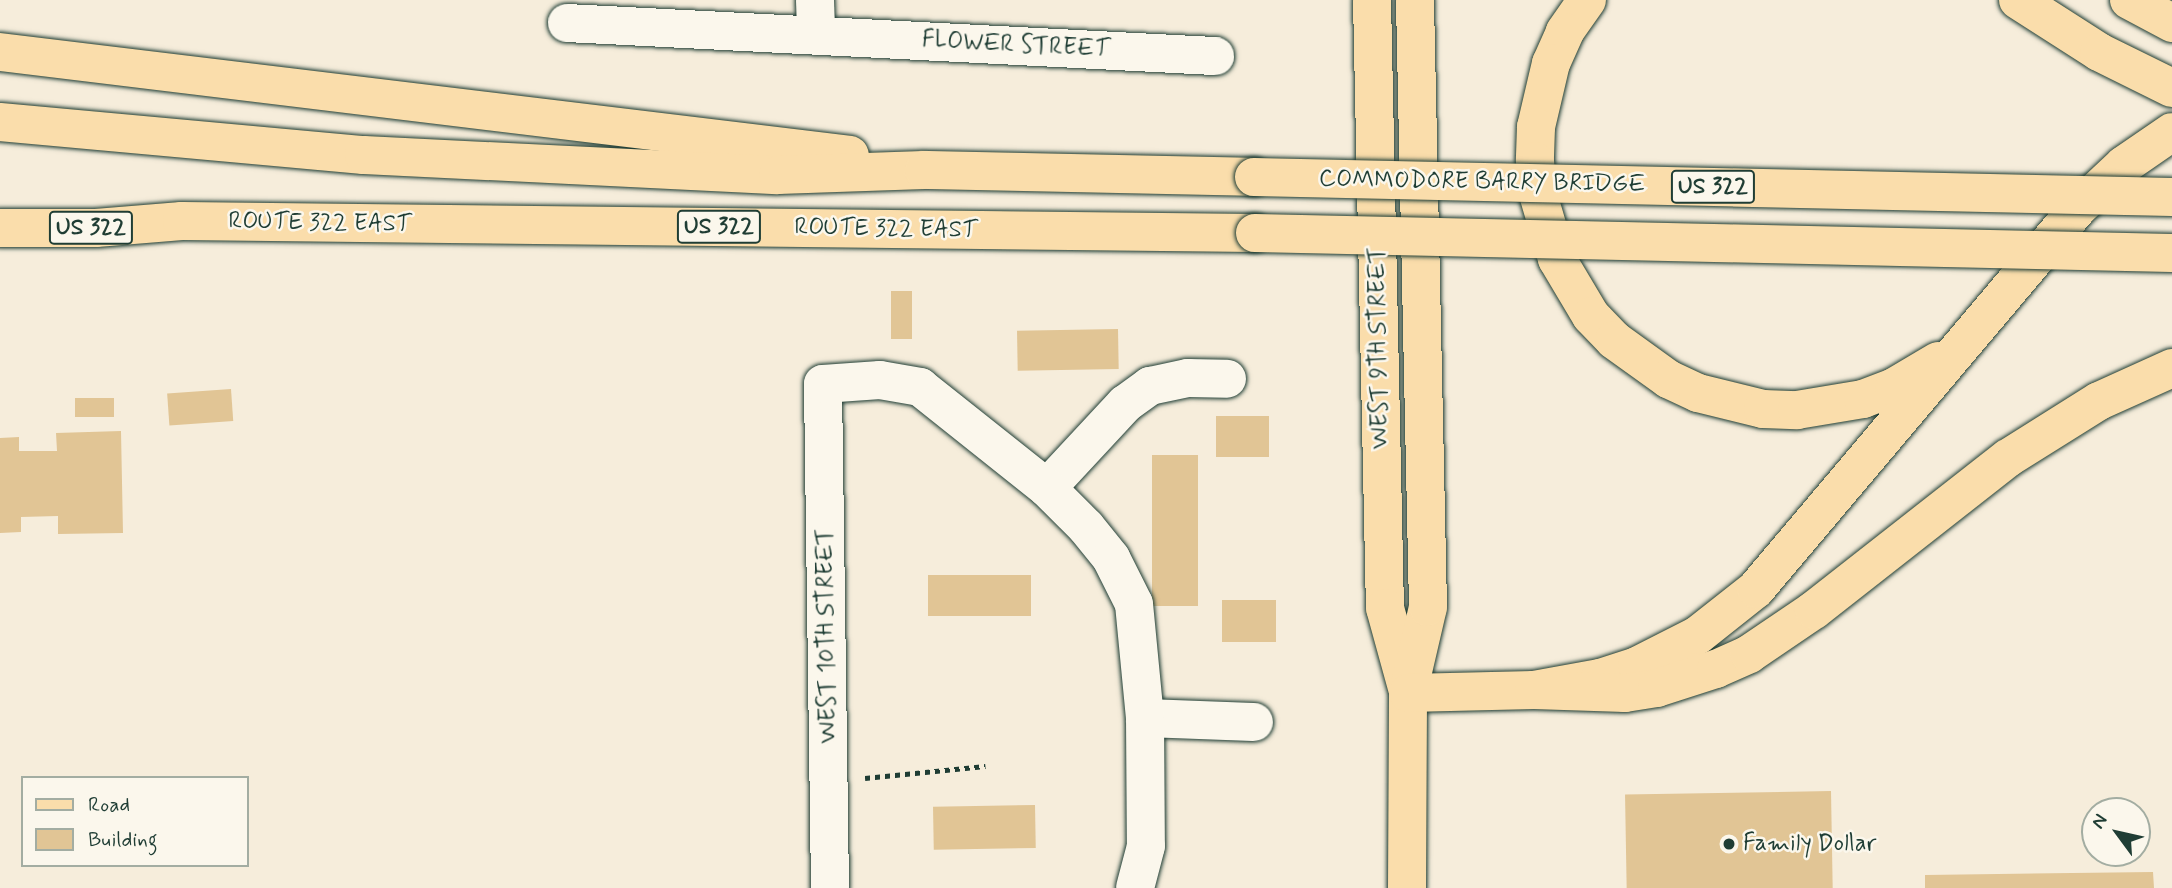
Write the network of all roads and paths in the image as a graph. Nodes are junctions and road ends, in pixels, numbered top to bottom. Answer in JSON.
{"nodes":[{"id":1,"x":1372,"y":0,"type":"edge"},
{"id":2,"x":1415,"y":0,"type":"edge"},
{"id":3,"x":1587,"y":0,"type":"edge"},
{"id":4,"x":2018,"y":0,"type":"edge"},
{"id":5,"x":2129,"y":0,"type":"edge"},
{"id":6,"x":815,"y":17,"type":"edge"},
{"id":7,"x":567,"y":23,"type":"dead end"},
{"id":8,"x":2172,"y":23,"type":"edge"},
{"id":9,"x":0,"y":52,"type":"edge"},
{"id":10,"x":1215,"y":56,"type":"dead end"},
{"id":11,"x":2172,"y":88,"type":"edge"},
{"id":12,"x":0,"y":122,"type":"edge"},
{"id":13,"x":2172,"y":132,"type":"edge"},
{"id":14,"x":924,"y":170,"type":"junction"},
{"id":15,"x":2172,"y":197,"type":"edge"},
{"id":16,"x":0,"y":208,"type":"edge"},
{"id":17,"x":182,"y":221,"type":"junction"},
{"id":18,"x":0,"y":228,"type":"edge"},
{"id":19,"x":2172,"y":253,"type":"edge"},
{"id":20,"x":1967,"y":341,"type":"junction"},
{"id":21,"x":2172,"y":368,"type":"edge"},
{"id":22,"x":1227,"y":379,"type":"dead end"},
{"id":23,"x":1047,"y":488,"type":"junction"},
{"id":24,"x":1534,"y":690,"type":"junction"},
{"id":25,"x":1408,"y":693,"type":"junction"},
{"id":26,"x":1145,"y":718,"type":"junction"},
{"id":27,"x":1254,"y":722,"type":"dead end"},
{"id":28,"x":985,"y":766,"type":"dead end"},
{"id":29,"x":829,"y":777,"type":"junction"},
{"id":30,"x":830,"y":888,"type":"edge"},
{"id":31,"x":1135,"y":888,"type":"edge"},
{"id":32,"x":1407,"y":888,"type":"edge"}],
"edges":[{"from":1,"to":25,"type":"main road","name":"WEST 9TH STREET"},
{"from":2,"to":25,"type":"main road","name":"WEST 9TH STREET"},
{"from":3,"to":20,"type":"main road"},
{"from":4,"to":11,"type":"main road"},
{"from":5,"to":8,"type":"main road"},
{"from":6,"to":7,"type":"street","name":"FLOWER STREET"},
{"from":6,"to":10,"type":"street","name":"FLOWER STREET"},
{"from":9,"to":14,"type":"main road"},
{"from":12,"to":14,"type":"main road","number":"US 322"},
{"from":13,"to":20,"type":"main road"},
{"from":14,"to":15,"type":"main road","name":"COMMODORE BARRY BRIDGE","number":"US 322","bridge":true},
{"from":16,"to":17,"type":"main road"},
{"from":17,"to":18,"type":"main road","number":"US 322"},
{"from":17,"to":19,"type":"main road","name":"ROUTE 322 EAST","number":"US 322","bridge":true},
{"from":20,"to":24,"type":"main road"},
{"from":21,"to":24,"type":"main road"},
{"from":22,"to":23,"type":"street"},
{"from":23,"to":26,"type":"street"},
{"from":23,"to":29,"type":"street","name":"WEST 10TH STREET"},
{"from":24,"to":25,"type":"main road"},
{"from":25,"to":32,"type":"main road","name":"WEST 9TH STREET"},
{"from":26,"to":27,"type":"street"},
{"from":26,"to":31,"type":"street"},
{"from":28,"to":29,"type":"path"},
{"from":29,"to":30,"type":"street","name":"WEST 10TH STREET"}]}
